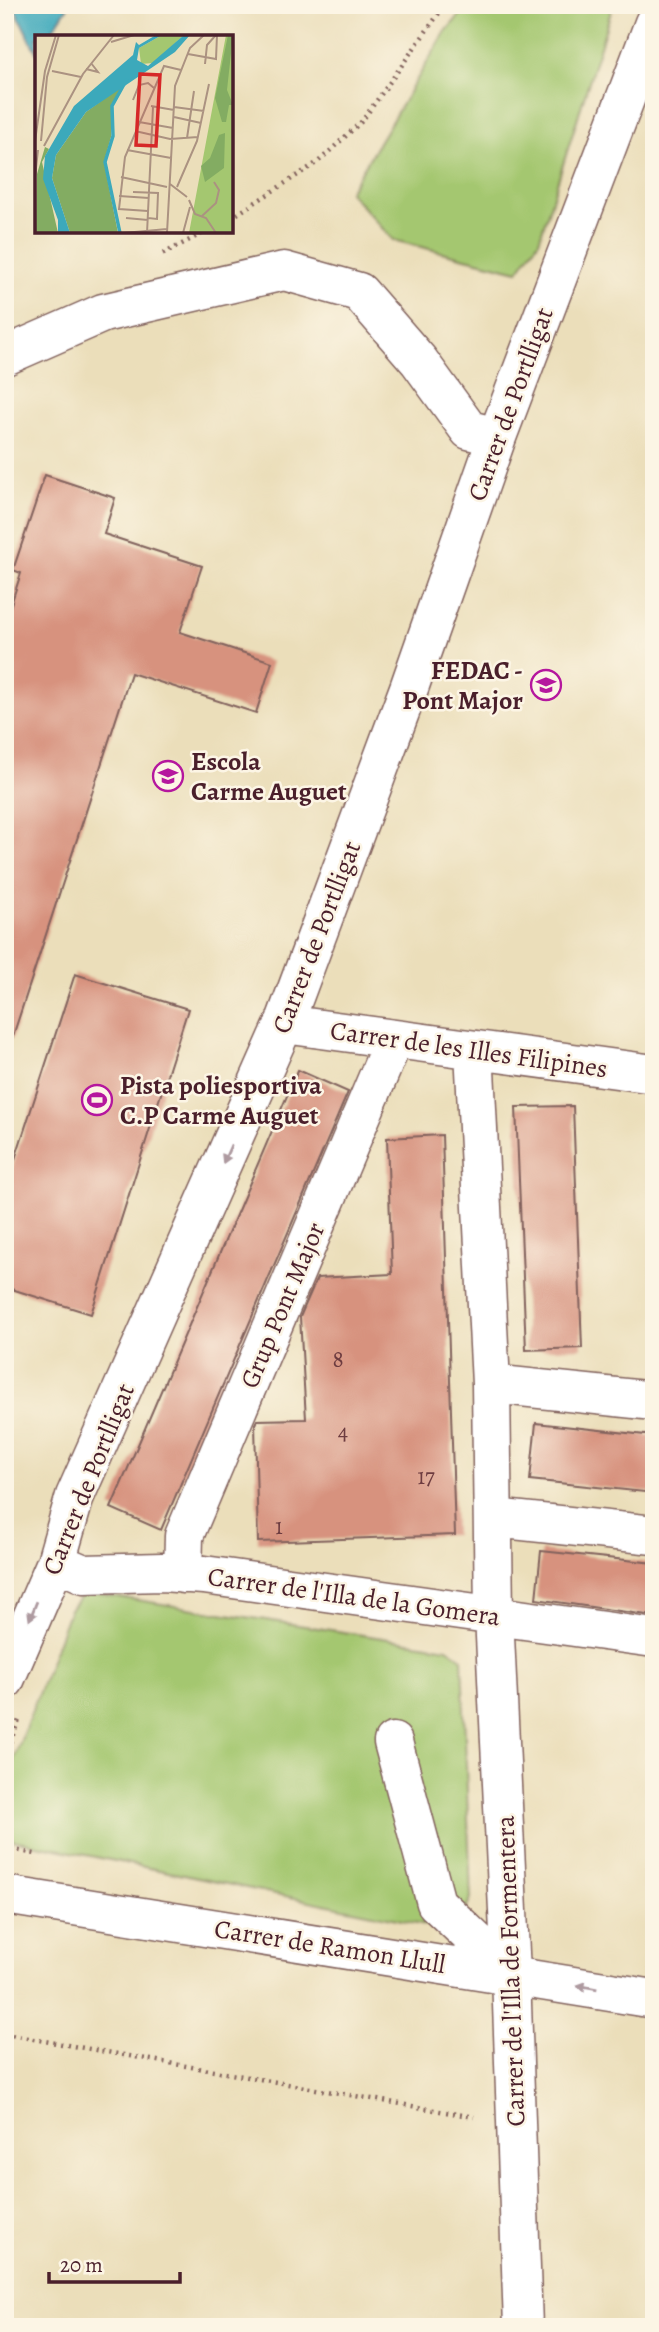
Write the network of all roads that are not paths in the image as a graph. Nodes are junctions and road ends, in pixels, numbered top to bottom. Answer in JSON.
{"nodes":[{"id":1,"x":654,"y":23,"type":"edge"},
{"id":2,"x":5,"y":356,"type":"edge"},
{"id":3,"x":497,"y":438,"type":"junction"},
{"id":4,"x":284,"y":1024,"type":"junction"},
{"id":5,"x":394,"y":1039,"type":"junction"},
{"id":6,"x":474,"y":1050,"type":"junction"},
{"id":7,"x":654,"y":1074,"type":"edge"},
{"id":8,"x":491,"y":1384,"type":"junction"},
{"id":9,"x":654,"y":1401,"type":"edge"},
{"id":10,"x":495,"y":1518,"type":"junction"},
{"id":11,"x":654,"y":1535,"type":"edge"},
{"id":12,"x":55,"y":1562,"type":"junction"},
{"id":13,"x":183,"y":1573,"type":"junction"},
{"id":14,"x":494,"y":1615,"type":"junction"},
{"id":15,"x":654,"y":1638,"type":"edge"},
{"id":16,"x":5,"y":1680,"type":"edge"},
{"id":17,"x":393,"y":1742,"type":"dead end"},
{"id":18,"x":5,"y":1895,"type":"edge"},
{"id":19,"x":511,"y":1974,"type":"junction"},
{"id":20,"x":654,"y":1999,"type":"edge"},
{"id":21,"x":523,"y":2327,"type":"edge"}],
"edges":[{"from":1,"to":3,"type":"street","name":"Carrer de Portlligat"},
{"from":2,"to":3,"type":"street"},
{"from":3,"to":4,"type":"street","name":"Carrer de Portlligat"},
{"from":4,"to":5,"type":"street","name":"Carrer de les Illes Filipines"},
{"from":4,"to":12,"type":"street","name":"Carrer de Portlligat","one_way":true},
{"from":5,"to":6,"type":"street","name":"Carrer de les Illes Filipines"},
{"from":5,"to":13,"type":"street","name":"Grup Pont Major"},
{"from":6,"to":7,"type":"street","name":"Carrer de les Illes Filipines"},
{"from":6,"to":8,"type":"street"},
{"from":8,"to":9,"type":"street"},
{"from":8,"to":10,"type":"street"},
{"from":10,"to":11,"type":"street"},
{"from":10,"to":14,"type":"street"},
{"from":12,"to":13,"type":"street","name":"Carrer de l'Illa de la Gomera"},
{"from":12,"to":16,"type":"street","name":"Carrer de Portlligat","one_way":true},
{"from":13,"to":14,"type":"street","name":"Carrer de l'Illa de la Gomera"},
{"from":14,"to":15,"type":"street","name":"Carrer de l'Illa de la Gomera"},
{"from":14,"to":19,"type":"street","name":"Carrer de l'Illa de Formentera"},
{"from":17,"to":19,"type":"street"},
{"from":18,"to":19,"type":"street","name":"Carrer de Ramon Llull"},
{"from":20,"to":19,"type":"street","name":"Carrer de Ramon Llull","one_way":true},
{"from":19,"to":21,"type":"street","name":"Carrer de l'Illa de Formentera"}]}
